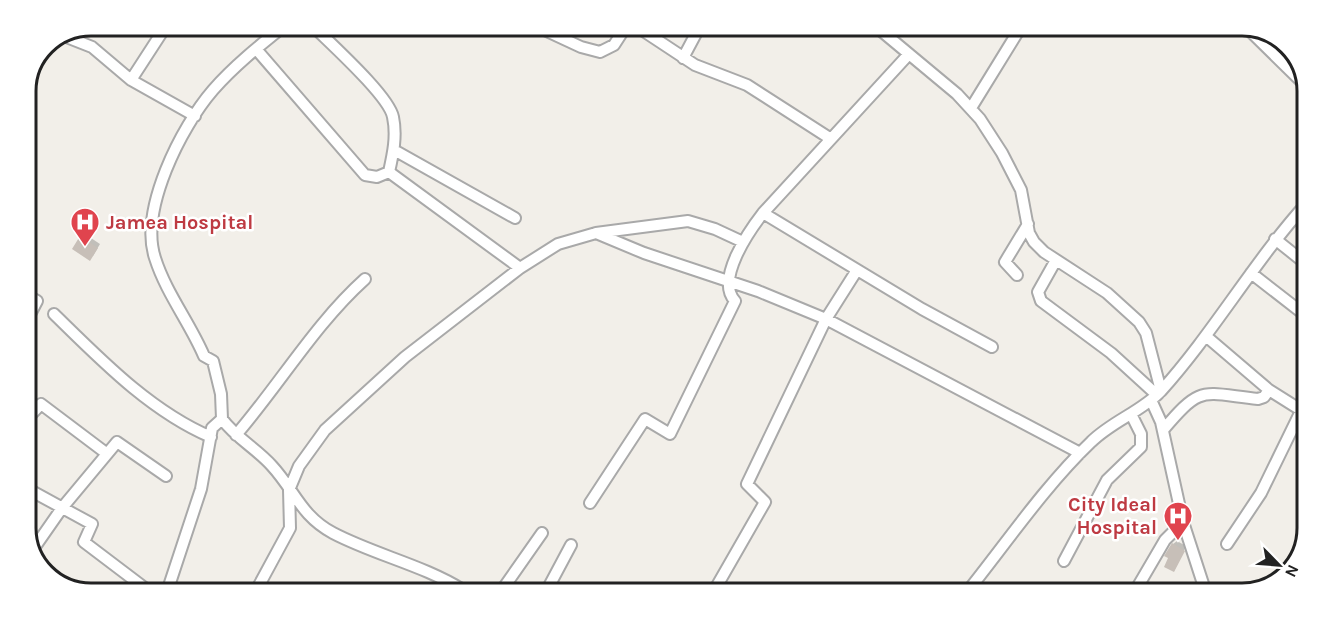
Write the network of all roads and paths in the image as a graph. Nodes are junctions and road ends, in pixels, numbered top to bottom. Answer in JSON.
{"nodes":[{"id":1,"x":160,"y":36,"type":"edge"},
{"id":2,"x":272,"y":36,"type":"edge"},
{"id":3,"x":323,"y":36,"type":"edge"},
{"id":4,"x":557,"y":36,"type":"edge"},
{"id":5,"x":620,"y":36,"type":"edge"},
{"id":6,"x":651,"y":36,"type":"edge"},
{"id":7,"x":695,"y":36,"type":"edge"},
{"id":8,"x":887,"y":36,"type":"edge"},
{"id":9,"x":1015,"y":36,"type":"edge"},
{"id":10,"x":72,"y":39,"type":"edge"},
{"id":11,"x":1259,"y":39,"type":"edge"},
{"id":12,"x":256,"y":49,"type":"junction"},
{"id":13,"x":909,"y":54,"type":"junction"},
{"id":14,"x":683,"y":58,"type":"junction"},
{"id":15,"x":1294,"y":74,"type":"edge"},
{"id":16,"x":131,"y":80,"type":"junction"},
{"id":17,"x":972,"y":108,"type":"junction"},
{"id":18,"x":195,"y":116,"type":"junction"},
{"id":19,"x":831,"y":139,"type":"junction"},
{"id":20,"x":394,"y":150,"type":"junction"},
{"id":21,"x":389,"y":172,"type":"junction"},
{"id":22,"x":763,"y":213,"type":"junction"},
{"id":23,"x":1297,"y":214,"type":"edge"},
{"id":24,"x":515,"y":218,"type":"dead end"},
{"id":25,"x":1028,"y":224,"type":"junction"},
{"id":26,"x":596,"y":233,"type":"junction"},
{"id":27,"x":1275,"y":239,"type":"junction"},
{"id":28,"x":743,"y":242,"type":"junction"},
{"id":29,"x":1297,"y":257,"type":"edge"},
{"id":30,"x":1056,"y":260,"type":"junction"},
{"id":31,"x":520,"y":268,"type":"junction"},
{"id":32,"x":856,"y":270,"type":"junction"},
{"id":33,"x":1251,"y":273,"type":"junction"},
{"id":34,"x":1017,"y":275,"type":"dead end"},
{"id":35,"x":365,"y":279,"type":"dead end"},
{"id":36,"x":728,"y":281,"type":"junction"},
{"id":37,"x":1297,"y":309,"type":"edge"},
{"id":38,"x":54,"y":314,"type":"dead end"},
{"id":39,"x":826,"y":319,"type":"junction"},
{"id":40,"x":1207,"y":337,"type":"junction"},
{"id":41,"x":992,"y":347,"type":"dead end"},
{"id":42,"x":1269,"y":390,"type":"junction"},
{"id":43,"x":1156,"y":395,"type":"junction"},
{"id":44,"x":1297,"y":408,"type":"edge"},
{"id":45,"x":36,"y":409,"type":"edge"},
{"id":46,"x":1131,"y":414,"type":"junction"},
{"id":47,"x":222,"y":419,"type":"junction"},
{"id":48,"x":1297,"y":421,"type":"edge"},
{"id":49,"x":1163,"y":430,"type":"junction"},
{"id":50,"x":236,"y":435,"type":"junction"},
{"id":51,"x":211,"y":437,"type":"junction"},
{"id":52,"x":106,"y":453,"type":"junction"},
{"id":53,"x":1080,"y":453,"type":"junction"},
{"id":54,"x":166,"y":476,"type":"dead end"},
{"id":55,"x":289,"y":490,"type":"junction"},
{"id":56,"x":36,"y":494,"type":"edge"},
{"id":57,"x":590,"y":503,"type":"dead end"},
{"id":58,"x":62,"y":508,"type":"junction"},
{"id":59,"x":1183,"y":522,"type":"junction"},
{"id":60,"x":542,"y":533,"type":"dead end"},
{"id":61,"x":38,"y":542,"type":"edge"},
{"id":62,"x":571,"y":544,"type":"dead end"},
{"id":63,"x":1227,"y":544,"type":"dead end"},
{"id":64,"x":1064,"y":561,"type":"dead end"},
{"id":65,"x":138,"y":583,"type":"edge"},
{"id":66,"x":170,"y":583,"type":"edge"},
{"id":67,"x":260,"y":583,"type":"edge"},
{"id":68,"x":450,"y":583,"type":"edge"},
{"id":69,"x":507,"y":583,"type":"edge"},
{"id":70,"x":551,"y":583,"type":"edge"},
{"id":71,"x":719,"y":583,"type":"edge"},
{"id":72,"x":974,"y":583,"type":"edge"},
{"id":73,"x":1140,"y":583,"type":"edge"},
{"id":74,"x":1203,"y":583,"type":"edge"}],
"edges":[{"from":1,"to":16,"type":"street"},
{"from":2,"to":12,"type":"street"},
{"from":3,"to":20,"type":"street"},
{"from":4,"to":5,"type":"street"},
{"from":6,"to":14,"type":"street"},
{"from":7,"to":14,"type":"street"},
{"from":8,"to":13,"type":"street"},
{"from":9,"to":17,"type":"street"},
{"from":10,"to":16,"type":"street"},
{"from":11,"to":15,"type":"street"},
{"from":12,"to":18,"type":"street"},
{"from":12,"to":21,"type":"street"},
{"from":13,"to":17,"type":"street"},
{"from":13,"to":19,"type":"street"},
{"from":14,"to":19,"type":"street"},
{"from":16,"to":18,"type":"street"},
{"from":17,"to":25,"type":"street"},
{"from":18,"to":47,"type":"street"},
{"from":19,"to":22,"type":"street"},
{"from":20,"to":21,"type":"street"},
{"from":20,"to":24,"type":"street"},
{"from":21,"to":31,"type":"street"},
{"from":22,"to":28,"type":"street"},
{"from":22,"to":32,"type":"street"},
{"from":23,"to":27,"type":"street"},
{"from":25,"to":30,"type":"street"},
{"from":25,"to":34,"type":"street"},
{"from":26,"to":28,"type":"street"},
{"from":26,"to":31,"type":"street"},
{"from":26,"to":36,"type":"street"},
{"from":27,"to":29,"type":"street"},
{"from":27,"to":33,"type":"street"},
{"from":28,"to":36,"type":"street"},
{"from":30,"to":43,"type":"street"},
{"from":30,"to":43,"type":"street"},
{"from":31,"to":55,"type":"street"},
{"from":32,"to":39,"type":"street"},
{"from":32,"to":41,"type":"street"},
{"from":33,"to":37,"type":"street"},
{"from":33,"to":40,"type":"street"},
{"from":35,"to":50,"type":"street"},
{"from":36,"to":39,"type":"street"},
{"from":36,"to":57,"type":"street"},
{"from":38,"to":51,"type":"street"},
{"from":39,"to":53,"type":"street"},
{"from":39,"to":71,"type":"street"},
{"from":40,"to":42,"type":"street"},
{"from":40,"to":43,"type":"street"},
{"from":42,"to":44,"type":"street"},
{"from":42,"to":49,"type":"street"},
{"from":43,"to":46,"type":"street"},
{"from":43,"to":49,"type":"street"},
{"from":45,"to":52,"type":"street"},
{"from":46,"to":53,"type":"street"},
{"from":46,"to":64,"type":"street"},
{"from":47,"to":50,"type":"street"},
{"from":47,"to":51,"type":"street"},
{"from":48,"to":63,"type":"street"},
{"from":49,"to":59,"type":"street"},
{"from":50,"to":55,"type":"street"},
{"from":51,"to":66,"type":"street"},
{"from":52,"to":54,"type":"street"},
{"from":52,"to":58,"type":"street"},
{"from":53,"to":72,"type":"street"},
{"from":55,"to":67,"type":"street"},
{"from":55,"to":68,"type":"street"},
{"from":56,"to":58,"type":"street"},
{"from":58,"to":61,"type":"street"},
{"from":58,"to":65,"type":"street"},
{"from":59,"to":73,"type":"street"},
{"from":59,"to":74,"type":"street"},
{"from":60,"to":69,"type":"street"},
{"from":62,"to":70,"type":"street"}]}
